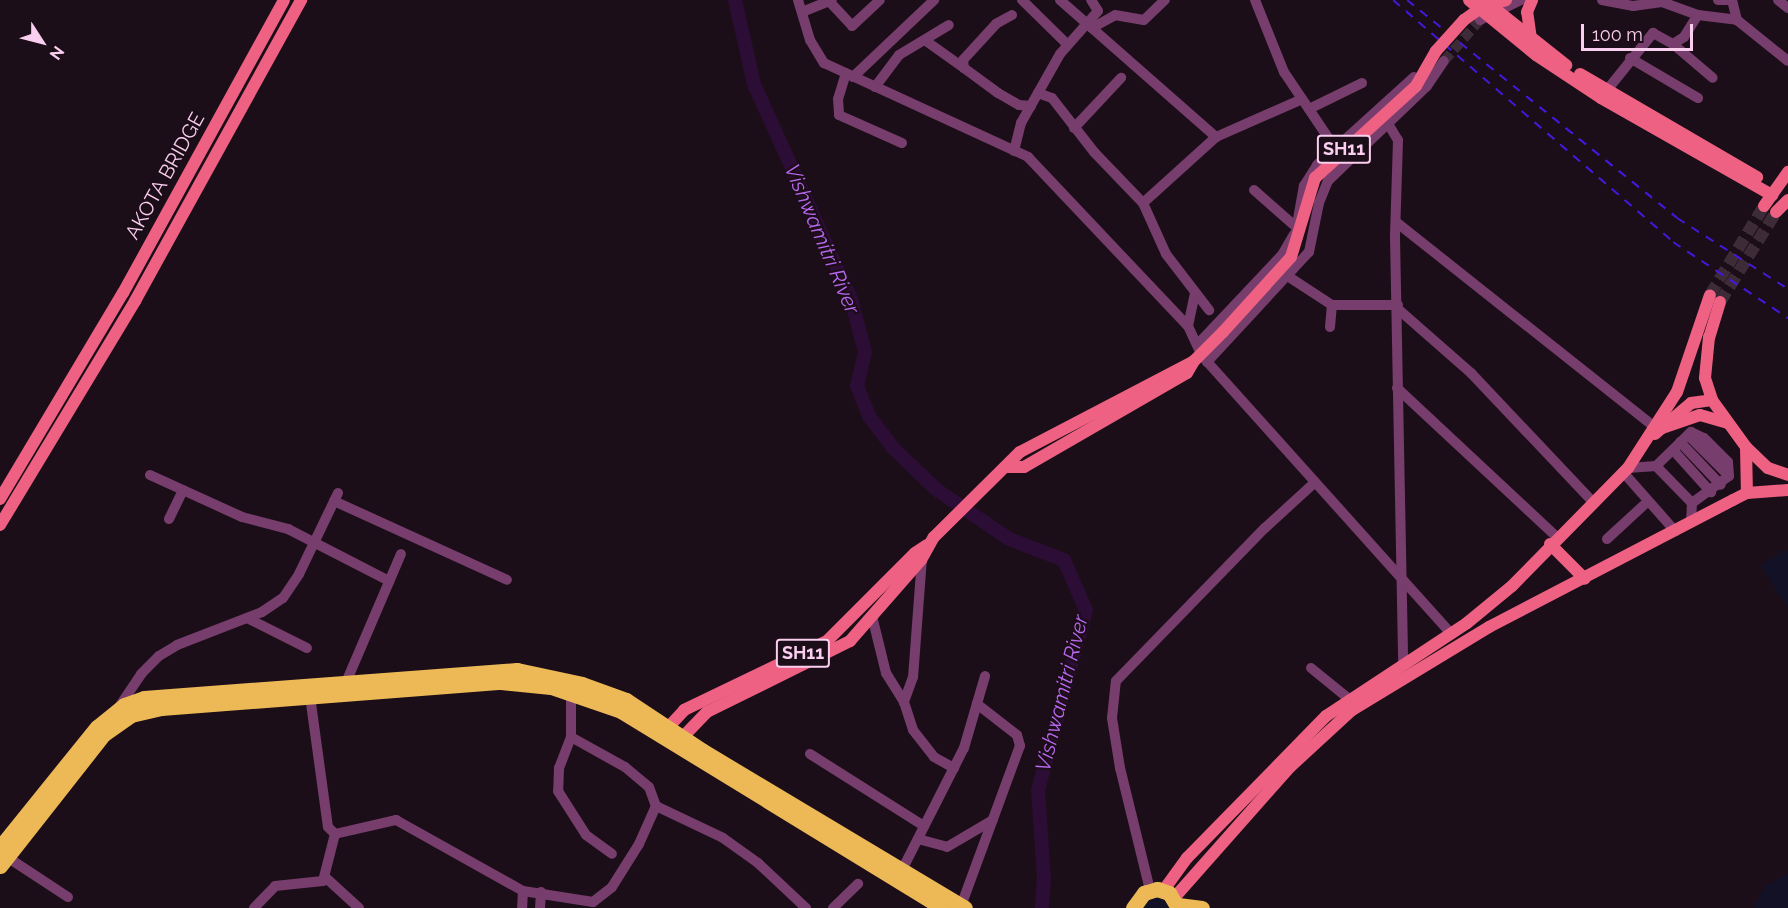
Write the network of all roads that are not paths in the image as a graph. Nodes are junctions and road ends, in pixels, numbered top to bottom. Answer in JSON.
{"nodes":[{"id":1,"x":284,"y":0,"type":"edge"},
{"id":2,"x":301,"y":0,"type":"edge"},
{"id":3,"x":798,"y":0,"type":"edge"},
{"id":4,"x":880,"y":0,"type":"edge"},
{"id":5,"x":934,"y":0,"type":"edge"},
{"id":6,"x":1022,"y":0,"type":"edge"},
{"id":7,"x":1060,"y":0,"type":"edge"},
{"id":8,"x":1091,"y":0,"type":"edge"},
{"id":9,"x":1166,"y":0,"type":"edge"},
{"id":10,"x":1255,"y":0,"type":"edge"},
{"id":11,"x":1469,"y":0,"type":"edge"},
{"id":12,"x":1484,"y":0,"type":"edge"},
{"id":13,"x":1506,"y":0,"type":"edge"},
{"id":14,"x":1521,"y":0,"type":"edge"},
{"id":15,"x":1532,"y":0,"type":"edge"},
{"id":16,"x":1602,"y":0,"type":"edge"},
{"id":17,"x":1718,"y":0,"type":"edge"},
{"id":18,"x":1727,"y":0,"type":"edge"},
{"id":19,"x":1732,"y":0,"type":"edge"},
{"id":20,"x":1778,"y":0,"type":"edge"},
{"id":21,"x":830,"y":1,"type":"edge"},
{"id":22,"x":1788,"y":8,"type":"edge"},
{"id":23,"x":802,"y":12,"type":"junction"},
{"id":24,"x":1012,"y":15,"type":"dead end"},
{"id":25,"x":1487,"y":15,"type":"junction"},
{"id":26,"x":1698,"y":15,"type":"junction"},
{"id":27,"x":1737,"y":20,"type":"junction"},
{"id":28,"x":950,"y":25,"type":"dead end"},
{"id":29,"x":1090,"y":26,"type":"junction"},
{"id":30,"x":1531,"y":39,"type":"junction"},
{"id":31,"x":927,"y":40,"type":"junction"},
{"id":32,"x":1673,"y":44,"type":"junction"},
{"id":33,"x":1068,"y":45,"type":"junction"},
{"id":34,"x":1630,"y":58,"type":"junction"},
{"id":35,"x":1444,"y":60,"type":"tunnel mouth"},
{"id":36,"x":1788,"y":61,"type":"edge"},
{"id":37,"x":964,"y":68,"type":"junction"},
{"id":38,"x":849,"y":75,"type":"junction"},
{"id":39,"x":1414,"y":77,"type":"dead end"},
{"id":40,"x":1121,"y":78,"type":"dead end"},
{"id":41,"x":1713,"y":78,"type":"dead end"},
{"id":42,"x":1362,"y":83,"type":"dead end"},
{"id":43,"x":875,"y":87,"type":"junction"},
{"id":44,"x":1038,"y":93,"type":"junction"},
{"id":45,"x":1604,"y":94,"type":"junction"},
{"id":46,"x":1698,"y":98,"type":"dead end"},
{"id":47,"x":1302,"y":99,"type":"junction"},
{"id":48,"x":1031,"y":106,"type":"junction"},
{"id":49,"x":1309,"y":109,"type":"junction"},
{"id":50,"x":1387,"y":123,"type":"junction"},
{"id":51,"x":1074,"y":128,"type":"junction"},
{"id":52,"x":1216,"y":137,"type":"junction"},
{"id":53,"x":902,"y":143,"type":"dead end"},
{"id":54,"x":1334,"y":147,"type":"junction"},
{"id":55,"x":1014,"y":151,"type":"junction"},
{"id":56,"x":1344,"y":162,"type":"junction"},
{"id":57,"x":1788,"y":172,"type":"edge"},
{"id":58,"x":1254,"y":190,"type":"dead end"},
{"id":59,"x":1774,"y":191,"type":"junction"},
{"id":60,"x":1788,"y":201,"type":"edge"},
{"id":61,"x":1143,"y":203,"type":"junction"},
{"id":62,"x":1764,"y":206,"type":"tunnel mouth"},
{"id":63,"x":1776,"y":212,"type":"tunnel mouth"},
{"id":64,"x":1396,"y":222,"type":"junction"},
{"id":65,"x":1296,"y":227,"type":"junction"},
{"id":66,"x":1289,"y":277,"type":"junction"},
{"id":67,"x":1195,"y":294,"type":"junction"},
{"id":68,"x":1332,"y":305,"type":"junction"},
{"id":69,"x":1398,"y":307,"type":"junction"},
{"id":70,"x":1209,"y":310,"type":"dead end"},
{"id":71,"x":1188,"y":327,"type":"junction"},
{"id":72,"x":1330,"y":327,"type":"dead end"},
{"id":73,"x":1200,"y":356,"type":"junction"},
{"id":74,"x":1397,"y":388,"type":"junction"},
{"id":75,"x":1712,"y":400,"type":"junction"},
{"id":76,"x":1728,"y":423,"type":"junction"},
{"id":77,"x":1659,"y":428,"type":"junction"},
{"id":78,"x":1680,"y":442,"type":"junction"},
{"id":79,"x":1746,"y":447,"type":"junction"},
{"id":80,"x":1656,"y":466,"type":"junction"},
{"id":81,"x":1623,"y":472,"type":"junction"},
{"id":82,"x":150,"y":475,"type":"dead end"},
{"id":83,"x":1788,"y":475,"type":"edge"},
{"id":84,"x":1725,"y":481,"type":"junction"},
{"id":85,"x":1313,"y":484,"type":"junction"},
{"id":86,"x":183,"y":490,"type":"junction"},
{"id":87,"x":1788,"y":490,"type":"edge"},
{"id":88,"x":1711,"y":492,"type":"junction"},
{"id":89,"x":1747,"y":493,"type":"junction"},
{"id":90,"x":0,"y":499,"type":"edge"},
{"id":91,"x":1592,"y":501,"type":"junction"},
{"id":92,"x":1692,"y":503,"type":"junction"},
{"id":93,"x":1644,"y":506,"type":"junction"},
{"id":94,"x":169,"y":519,"type":"dead end"},
{"id":95,"x":1691,"y":522,"type":"junction"},
{"id":96,"x":0,"y":525,"type":"edge"},
{"id":97,"x":1672,"y":532,"type":"junction"},
{"id":98,"x":1607,"y":539,"type":"dead end"},
{"id":99,"x":315,"y":541,"type":"junction"},
{"id":100,"x":931,"y":541,"type":"junction"},
{"id":101,"x":1554,"y":541,"type":"junction"},
{"id":102,"x":402,"y":554,"type":"dead end"},
{"id":103,"x":922,"y":558,"type":"junction"},
{"id":104,"x":507,"y":579,"type":"dead end"},
{"id":105,"x":1399,"y":579,"type":"junction"},
{"id":106,"x":1585,"y":579,"type":"junction"},
{"id":107,"x":389,"y":581,"type":"junction"},
{"id":108,"x":872,"y":616,"type":"junction"},
{"id":109,"x":247,"y":618,"type":"junction"},
{"id":110,"x":1451,"y":634,"type":"junction"},
{"id":111,"x":307,"y":648,"type":"dead end"},
{"id":112,"x":1403,"y":663,"type":"junction"},
{"id":113,"x":1311,"y":668,"type":"dead end"},
{"id":114,"x":986,"y":676,"type":"dead end"},
{"id":115,"x":346,"y":680,"type":"junction"},
{"id":116,"x":571,"y":692,"type":"junction"},
{"id":117,"x":310,"y":696,"type":"junction"},
{"id":118,"x":1349,"y":699,"type":"junction"},
{"id":119,"x":904,"y":702,"type":"junction"},
{"id":120,"x":977,"y":704,"type":"junction"},
{"id":121,"x":117,"y":717,"type":"junction"},
{"id":122,"x":664,"y":731,"type":"junction"},
{"id":123,"x":571,"y":737,"type":"junction"},
{"id":124,"x":679,"y":742,"type":"junction"},
{"id":125,"x":810,"y":754,"type":"dead end"},
{"id":126,"x":954,"y":768,"type":"junction"},
{"id":127,"x":656,"y":806,"type":"junction"},
{"id":128,"x":994,"y":820,"type":"junction"},
{"id":129,"x":924,"y":826,"type":"junction"},
{"id":130,"x":334,"y":834,"type":"junction"},
{"id":131,"x":918,"y":839,"type":"junction"},
{"id":132,"x":612,"y":854,"type":"dead end"},
{"id":133,"x":2,"y":857,"type":"edge"},
{"id":134,"x":902,"y":870,"type":"junction"},
{"id":135,"x":325,"y":877,"type":"junction"},
{"id":136,"x":858,"y":884,"type":"dead end"},
{"id":137,"x":523,"y":891,"type":"junction"},
{"id":138,"x":541,"y":892,"type":"junction"},
{"id":139,"x":68,"y":897,"type":"dead end"},
{"id":140,"x":1169,"y":898,"type":"edge"},
{"id":141,"x":963,"y":907,"type":"edge"},
{"id":142,"x":254,"y":908,"type":"edge"},
{"id":143,"x":359,"y":908,"type":"edge"},
{"id":144,"x":522,"y":908,"type":"edge"},
{"id":145,"x":540,"y":908,"type":"edge"},
{"id":146,"x":806,"y":908,"type":"edge"},
{"id":147,"x":833,"y":908,"type":"edge"},
{"id":148,"x":943,"y":908,"type":"edge"},
{"id":149,"x":1133,"y":908,"type":"edge"},
{"id":150,"x":1202,"y":908,"type":"edge"}],
"edges":[{"from":1,"to":90,"type":"main road","name":"AKOTA BRIDGE"},
{"from":2,"to":96,"type":"main road"},
{"from":3,"to":23,"type":"street"},
{"from":4,"to":21,"type":"street"},
{"from":5,"to":38,"type":"street"},
{"from":6,"to":33,"type":"street"},
{"from":7,"to":29,"type":"street"},
{"from":8,"to":29,"type":"street"},
{"from":9,"to":29,"type":"street"},
{"from":10,"to":47,"type":"street"},
{"from":11,"to":25,"type":"main road"},
{"from":12,"to":25,"type":"main road"},
{"from":13,"to":73,"type":"main road","number":"SH11","bridge":true},
{"from":14,"to":25,"type":"street"},
{"from":15,"to":30,"type":"main road"},
{"from":16,"to":26,"type":"street"},
{"from":17,"to":18,"type":"street"},
{"from":19,"to":27,"type":"street"},
{"from":20,"to":22,"type":"street"},
{"from":21,"to":23,"type":"street"},
{"from":23,"to":38,"type":"street"},
{"from":24,"to":37,"type":"street"},
{"from":25,"to":30,"type":"main road"},
{"from":25,"to":45,"type":"main road"},
{"from":26,"to":27,"type":"street"},
{"from":26,"to":32,"type":"street"},
{"from":27,"to":36,"type":"street"},
{"from":28,"to":31,"type":"street"},
{"from":29,"to":33,"type":"street"},
{"from":29,"to":52,"type":"street"},
{"from":30,"to":45,"type":"main road"},
{"from":31,"to":37,"type":"street"},
{"from":31,"to":43,"type":"street"},
{"from":32,"to":34,"type":"street"},
{"from":32,"to":41,"type":"street"},
{"from":33,"to":44,"type":"street"},
{"from":34,"to":45,"type":"street"},
{"from":34,"to":46,"type":"street"},
{"from":35,"to":50,"type":"street"},
{"from":37,"to":48,"type":"street"},
{"from":38,"to":43,"type":"street"},
{"from":38,"to":53,"type":"street"},
{"from":39,"to":54,"type":"street"},
{"from":40,"to":51,"type":"street"},
{"from":42,"to":49,"type":"street"},
{"from":43,"to":55,"type":"street"},
{"from":44,"to":48,"type":"street"},
{"from":44,"to":51,"type":"street"},
{"from":45,"to":59,"type":"main road"},
{"from":47,"to":49,"type":"street"},
{"from":47,"to":52,"type":"street"},
{"from":48,"to":55,"type":"street"},
{"from":49,"to":54,"type":"street"},
{"from":50,"to":56,"type":"street"},
{"from":50,"to":64,"type":"street"},
{"from":51,"to":61,"type":"street"},
{"from":52,"to":61,"type":"street"},
{"from":54,"to":56,"type":"street"},
{"from":54,"to":65,"type":"street"},
{"from":55,"to":71,"type":"street"},
{"from":56,"to":66,"type":"street"},
{"from":57,"to":59,"type":"main road"},
{"from":58,"to":65,"type":"street"},
{"from":59,"to":62,"type":"main road"},
{"from":60,"to":63,"type":"main road"},
{"from":61,"to":67,"type":"street"},
{"from":64,"to":69,"type":"street"},
{"from":64,"to":77,"type":"street"},
{"from":65,"to":73,"type":"street"},
{"from":66,"to":68,"type":"street"},
{"from":66,"to":73,"type":"street"},
{"from":67,"to":70,"type":"street"},
{"from":67,"to":71,"type":"street"},
{"from":68,"to":69,"type":"street"},
{"from":68,"to":72,"type":"street"},
{"from":69,"to":74,"type":"street"},
{"from":69,"to":91,"type":"street"},
{"from":71,"to":73,"type":"street"},
{"from":73,"to":85,"type":"street"},
{"from":73,"to":100,"type":"main road","number":"SH11"},
{"from":74,"to":101,"type":"street"},
{"from":74,"to":105,"type":"street"},
{"from":75,"to":76,"type":"main road"},
{"from":75,"to":77,"type":"main road"},
{"from":75,"to":77,"type":"main road"},
{"from":76,"to":77,"type":"main road"},
{"from":76,"to":79,"type":"main road"},
{"from":77,"to":81,"type":"main road"},
{"from":78,"to":80,"type":"street"},
{"from":78,"to":84,"type":"street"},
{"from":78,"to":84,"type":"street"},
{"from":78,"to":88,"type":"street"},
{"from":79,"to":83,"type":"main road"},
{"from":79,"to":89,"type":"main road"},
{"from":80,"to":81,"type":"street"},
{"from":80,"to":92,"type":"street"},
{"from":81,"to":91,"type":"main road"},
{"from":81,"to":93,"type":"street"},
{"from":81,"to":97,"type":"street"},
{"from":82,"to":86,"type":"street"},
{"from":84,"to":88,"type":"street"},
{"from":85,"to":105,"type":"street"},
{"from":85,"to":140,"type":"street"},
{"from":86,"to":94,"type":"street"},
{"from":86,"to":99,"type":"street"},
{"from":87,"to":89,"type":"main road"},
{"from":88,"to":92,"type":"street"},
{"from":89,"to":95,"type":"main road"},
{"from":91,"to":101,"type":"main road"},
{"from":92,"to":95,"type":"street"},
{"from":93,"to":97,"type":"street"},
{"from":93,"to":98,"type":"street"},
{"from":95,"to":97,"type":"main road"},
{"from":97,"to":106,"type":"main road"},
{"from":99,"to":104,"type":"street"},
{"from":99,"to":107,"type":"street"},
{"from":99,"to":109,"type":"street"},
{"from":100,"to":103,"type":"main road"},
{"from":100,"to":122,"type":"main road","number":"SH11"},
{"from":101,"to":106,"type":"main road"},
{"from":101,"to":110,"type":"main road"},
{"from":102,"to":107,"type":"street"},
{"from":103,"to":108,"type":"main road"},
{"from":103,"to":119,"type":"street"},
{"from":105,"to":110,"type":"street"},
{"from":105,"to":112,"type":"street"},
{"from":106,"to":140,"type":"main road"},
{"from":107,"to":115,"type":"street"},
{"from":108,"to":119,"type":"street"},
{"from":108,"to":124,"type":"main road"},
{"from":109,"to":111,"type":"street"},
{"from":109,"to":121,"type":"street"},
{"from":110,"to":112,"type":"main road"},
{"from":112,"to":118,"type":"main road"},
{"from":113,"to":118,"type":"street"},
{"from":114,"to":120,"type":"street"},
{"from":115,"to":121,"type":"highway"},
{"from":115,"to":122,"type":"highway"},
{"from":116,"to":117,"type":"highway"},
{"from":116,"to":122,"type":"highway"},
{"from":116,"to":123,"type":"street"},
{"from":117,"to":121,"type":"highway"},
{"from":117,"to":130,"type":"street"},
{"from":118,"to":140,"type":"main road"},
{"from":119,"to":126,"type":"street"},
{"from":120,"to":126,"type":"street"},
{"from":120,"to":128,"type":"street"},
{"from":121,"to":133,"type":"highway"},
{"from":122,"to":124,"type":"highway"},
{"from":123,"to":127,"type":"street"},
{"from":123,"to":132,"type":"street"},
{"from":124,"to":134,"type":"highway"},
{"from":124,"to":148,"type":"highway"},
{"from":125,"to":129,"type":"street"},
{"from":126,"to":129,"type":"street"},
{"from":127,"to":138,"type":"street"},
{"from":127,"to":146,"type":"street"},
{"from":128,"to":131,"type":"street"},
{"from":128,"to":141,"type":"street"},
{"from":129,"to":131,"type":"street"},
{"from":130,"to":135,"type":"street"},
{"from":130,"to":137,"type":"street"},
{"from":131,"to":134,"type":"street"},
{"from":133,"to":139,"type":"street"},
{"from":134,"to":141,"type":"highway"},
{"from":135,"to":142,"type":"street"},
{"from":135,"to":143,"type":"street"},
{"from":136,"to":147,"type":"street"},
{"from":137,"to":138,"type":"street"},
{"from":137,"to":144,"type":"street"},
{"from":138,"to":145,"type":"street"},
{"from":140,"to":149,"type":"highway"},
{"from":140,"to":150,"type":"highway"}]}
